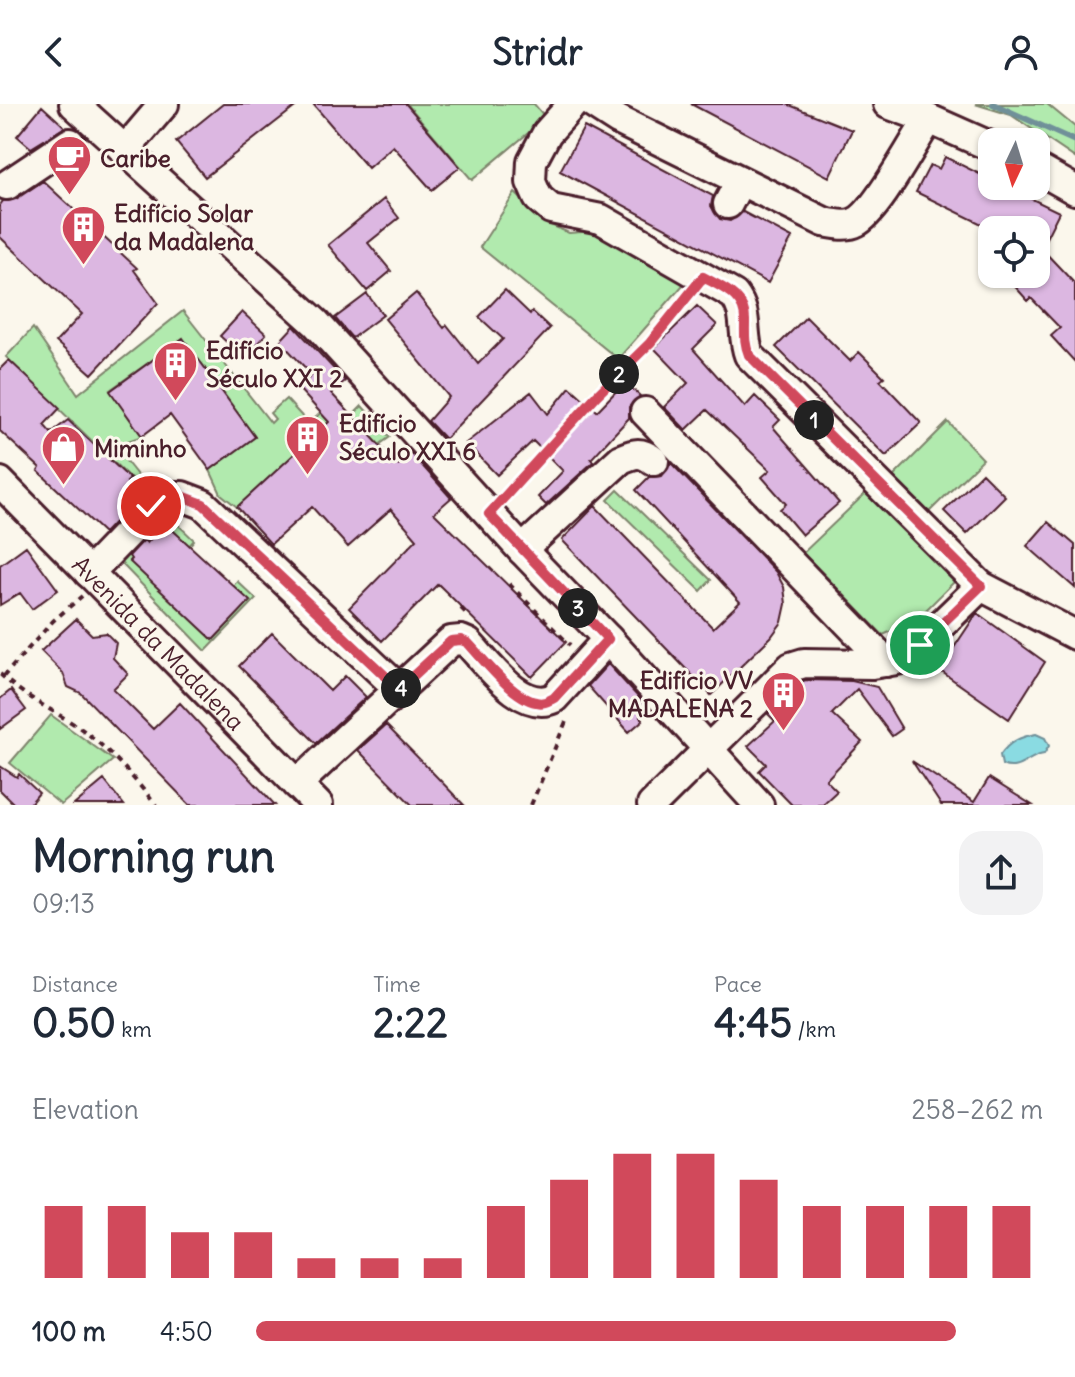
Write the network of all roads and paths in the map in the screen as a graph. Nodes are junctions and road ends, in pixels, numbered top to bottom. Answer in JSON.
{"nodes":[{"id":1,"x":74,"y":104,"type":"edge"},
{"id":2,"x":164,"y":104,"type":"edge"},
{"id":3,"x":573,"y":104,"type":"edge"},
{"id":4,"x":593,"y":104,"type":"edge"},
{"id":5,"x":888,"y":104,"type":"edge"},
{"id":6,"x":929,"y":119,"type":"junction"},
{"id":7,"x":978,"y":141,"type":"edge"},
{"id":8,"x":70,"y":143,"type":"dead end"},
{"id":9,"x":125,"y":150,"type":"junction"},
{"id":10,"x":1050,"y":176,"type":"edge"},
{"id":11,"x":7,"y":185,"type":"dead end"},
{"id":12,"x":1075,"y":190,"type":"edge"},
{"id":13,"x":703,"y":277,"type":"junction"},
{"id":14,"x":645,"y":412,"type":"dead end"},
{"id":15,"x":654,"y":461,"type":"dead end"},
{"id":16,"x":0,"y":482,"type":"edge"},
{"id":17,"x":489,"y":514,"type":"junction"},
{"id":18,"x":522,"y":550,"type":"junction"},
{"id":19,"x":86,"y":584,"type":"junction"},
{"id":20,"x":509,"y":584,"type":"dead end"},
{"id":21,"x":981,"y":586,"type":"junction"},
{"id":22,"x":461,"y":608,"type":"dead end"},
{"id":23,"x":471,"y":619,"type":"dead end"},
{"id":24,"x":1075,"y":635,"type":"edge"},
{"id":25,"x":608,"y":639,"type":"junction"},
{"id":26,"x":561,"y":654,"type":"dead end"},
{"id":27,"x":886,"y":662,"type":"junction"},
{"id":28,"x":1,"y":675,"type":"edge"},
{"id":29,"x":399,"y":689,"type":"junction"},
{"id":30,"x":572,"y":707,"type":"dead end"},
{"id":31,"x":709,"y":750,"type":"junction"},
{"id":32,"x":297,"y":784,"type":"junction"},
{"id":33,"x":156,"y":805,"type":"edge"},
{"id":34,"x":318,"y":805,"type":"edge"},
{"id":35,"x":531,"y":805,"type":"edge"},
{"id":36,"x":652,"y":805,"type":"edge"},
{"id":37,"x":759,"y":805,"type":"edge"}],
"edges":[{"from":1,"to":9,"type":"street"},
{"from":2,"to":9,"type":"street"},
{"from":3,"to":13,"type":"street"},
{"from":4,"to":6,"type":"street"},
{"from":5,"to":6,"type":"street"},
{"from":6,"to":7,"type":"street"},
{"from":8,"to":11,"type":"street"},
{"from":9,"to":17,"type":"street"},
{"from":10,"to":12,"type":"street"},
{"from":13,"to":17,"type":"path"},
{"from":13,"to":21,"type":"street"},
{"from":14,"to":27,"type":"street"},
{"from":15,"to":18,"type":"street"},
{"from":16,"to":19,"type":"street","name":"Avenida da Madalena"},
{"from":17,"to":18,"type":"street"},
{"from":18,"to":25,"type":"street"},
{"from":19,"to":28,"type":"path"},
{"from":19,"to":29,"type":"street"},
{"from":19,"to":32,"type":"street","name":"Avenida da Madalena"},
{"from":20,"to":26,"type":"path"},
{"from":21,"to":24,"type":"street"},
{"from":21,"to":27,"type":"street"},
{"from":22,"to":23,"type":"path"},
{"from":25,"to":29,"type":"street"},
{"from":25,"to":31,"type":"street"},
{"from":27,"to":31,"type":"street"},
{"from":28,"to":33,"type":"path"},
{"from":29,"to":32,"type":"street"},
{"from":30,"to":35,"type":"path"},
{"from":31,"to":36,"type":"street"},
{"from":31,"to":37,"type":"street"},
{"from":32,"to":34,"type":"street","name":"Avenida da Madalena"}]}
